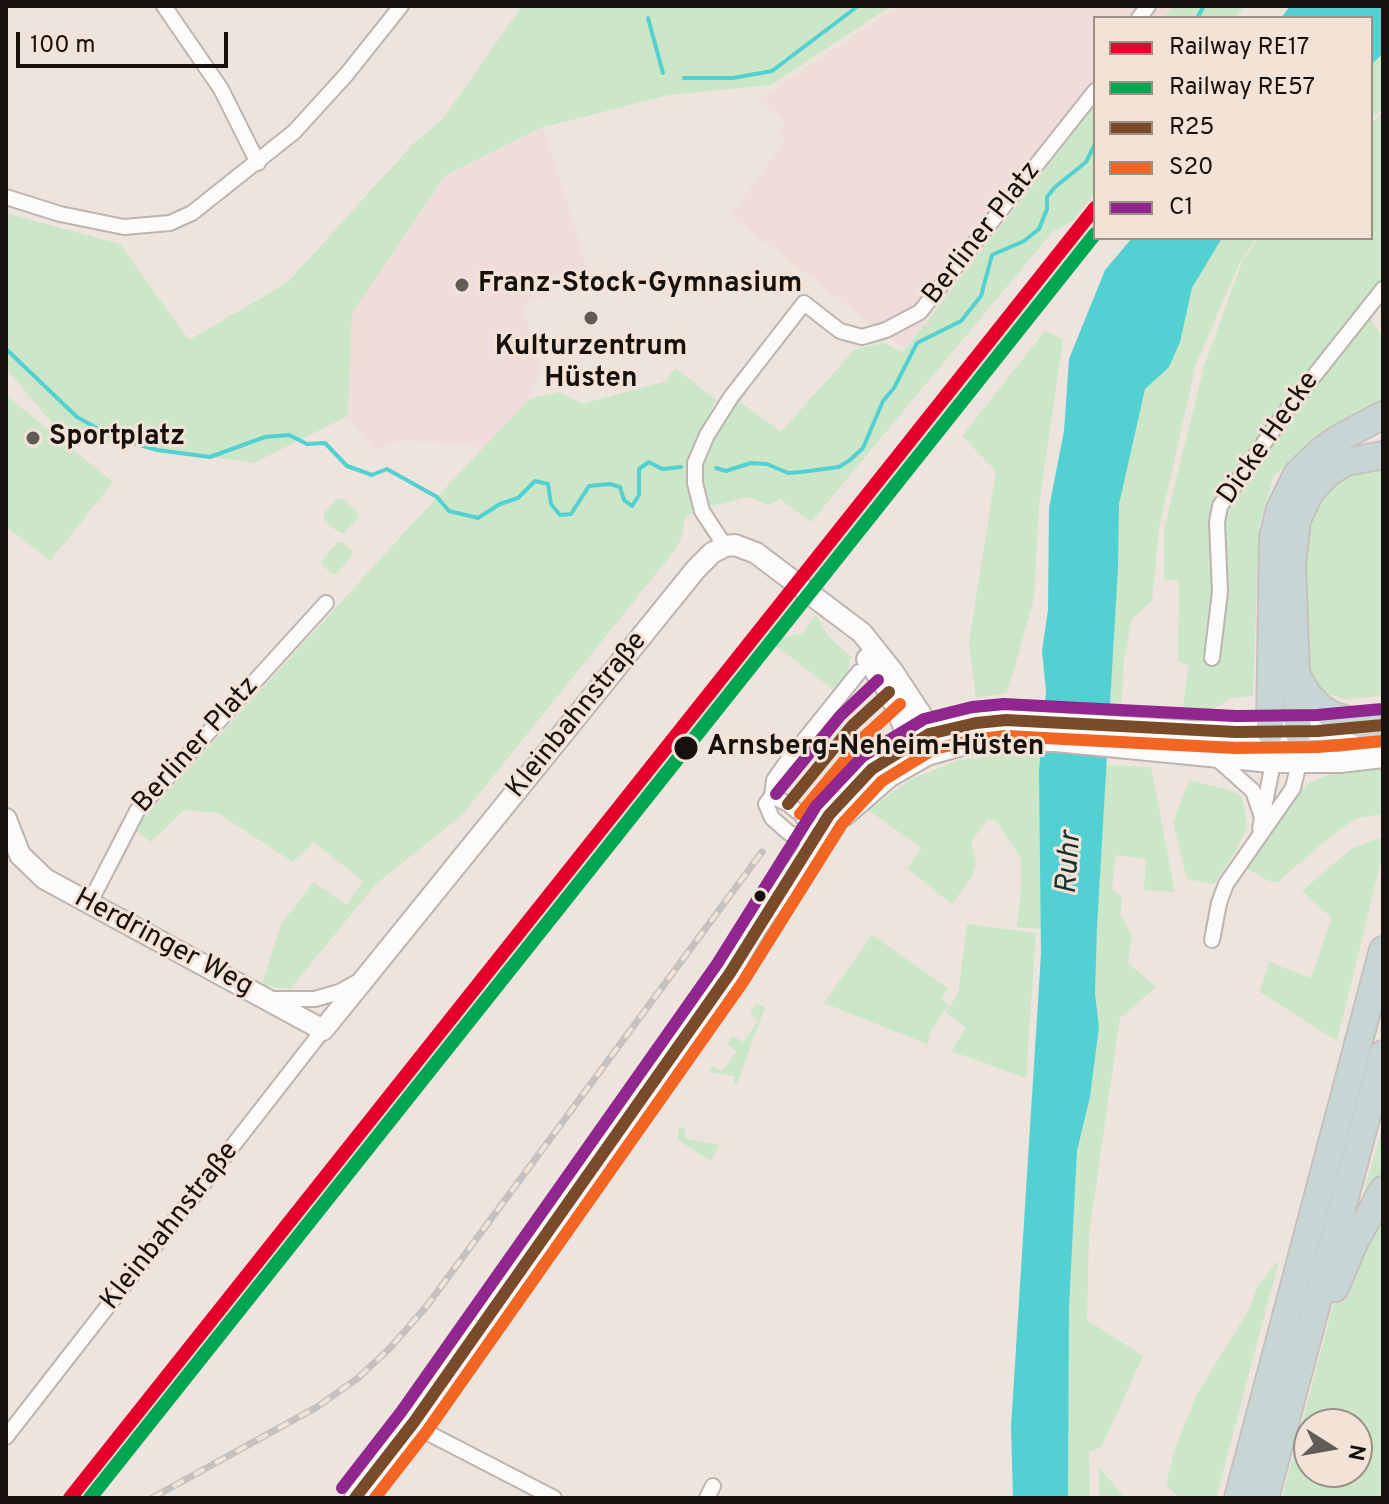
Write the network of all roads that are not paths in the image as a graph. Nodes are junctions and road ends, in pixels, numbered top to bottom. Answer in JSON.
{"nodes":[{"id":1,"x":164,"y":6,"type":"edge"},
{"id":2,"x":401,"y":6,"type":"edge"},
{"id":3,"x":1093,"y":94,"type":"edge"},
{"id":4,"x":258,"y":163,"type":"junction"},
{"id":5,"x":6,"y":197,"type":"edge"},
{"id":6,"x":1383,"y":289,"type":"edge"},
{"id":7,"x":1383,"y":415,"type":"edge"},
{"id":8,"x":1383,"y":455,"type":"edge"},
{"id":9,"x":725,"y":546,"type":"junction"},
{"id":10,"x":326,"y":603,"type":"dead end"},
{"id":11,"x":1212,"y":658,"type":"dead end"},
{"id":12,"x":859,"y":672,"type":"dead end"},
{"id":13,"x":1298,"y":677,"type":"junction"},
{"id":14,"x":1377,"y":726,"type":"edge"},
{"id":15,"x":1270,"y":732,"type":"junction"},
{"id":16,"x":1298,"y":732,"type":"junction"},
{"id":17,"x":1127,"y":738,"type":"junction"},
{"id":18,"x":930,"y":743,"type":"junction"},
{"id":19,"x":1214,"y":757,"type":"junction"},
{"id":20,"x":1383,"y":757,"type":"edge"},
{"id":21,"x":1271,"y":762,"type":"junction"},
{"id":22,"x":1299,"y":763,"type":"junction"},
{"id":23,"x":769,"y":800,"type":"junction"},
{"id":24,"x":6,"y":819,"type":"edge"},
{"id":25,"x":1263,"y":819,"type":"junction"},
{"id":26,"x":1258,"y":836,"type":"junction"},
{"id":27,"x":815,"y":841,"type":"junction"},
{"id":28,"x":13,"y":856,"type":"edge"},
{"id":29,"x":89,"y":904,"type":"junction"},
{"id":30,"x":1212,"y":940,"type":"dead end"},
{"id":31,"x":1383,"y":950,"type":"edge"},
{"id":32,"x":365,"y":978,"type":"junction"},
{"id":33,"x":265,"y":999,"type":"junction"},
{"id":34,"x":323,"y":1030,"type":"junction"},
{"id":35,"x":1383,"y":1054,"type":"edge"},
{"id":36,"x":1383,"y":1190,"type":"edge"},
{"id":37,"x":1289,"y":1410,"type":"junction"},
{"id":38,"x":414,"y":1422,"type":"junction"},
{"id":39,"x":6,"y":1437,"type":"edge"},
{"id":40,"x":355,"y":1498,"type":"edge"},
{"id":41,"x":554,"y":1498,"type":"edge"},
{"id":42,"x":1238,"y":1498,"type":"edge"},
{"id":43,"x":1265,"y":1498,"type":"edge"}],
"edges":[{"from":1,"to":4,"type":"street"},
{"from":2,"to":4,"type":"street"},
{"from":3,"to":9,"type":"street","name":"Berliner Platz"},
{"from":4,"to":5,"type":"street"},
{"from":6,"to":11,"type":"street","name":"Dicke Hecke"},
{"from":7,"to":15,"type":"highway"},
{"from":8,"to":13,"type":"highway"},
{"from":9,"to":18,"type":"main road"},
{"from":9,"to":32,"type":"main road","name":"Kleinbahnstraße"},
{"from":10,"to":29,"type":"street","name":"Berliner Platz"},
{"from":12,"to":23,"type":"street"},
{"from":13,"to":14,"type":"highway"},
{"from":13,"to":16,"type":"highway"},
{"from":14,"to":16,"type":"main road"},
{"from":15,"to":16,"type":"main road"},
{"from":15,"to":17,"type":"main road"},
{"from":15,"to":21,"type":"street"},
{"from":16,"to":22,"type":"street"},
{"from":17,"to":18,"type":"main road"},
{"from":17,"to":19,"type":"main road"},
{"from":18,"to":27,"type":"main road"},
{"from":19,"to":21,"type":"main road"},
{"from":19,"to":25,"type":"street"},
{"from":20,"to":22,"type":"main road"},
{"from":21,"to":22,"type":"main road"},
{"from":21,"to":25,"type":"street"},
{"from":22,"to":26,"type":"street"},
{"from":23,"to":27,"type":"street"},
{"from":23,"to":27,"type":"street"},
{"from":24,"to":28,"type":"main road"},
{"from":25,"to":26,"type":"street"},
{"from":26,"to":30,"type":"street"},
{"from":27,"to":38,"type":"main road"},
{"from":28,"to":29,"type":"main road","name":"Herdringer Weg"},
{"from":29,"to":33,"type":"main road","name":"Herdringer Weg"},
{"from":31,"to":42,"type":"highway"},
{"from":32,"to":33,"type":"street","name":"Kleinbahnstraße"},
{"from":32,"to":34,"type":"main road","name":"Kleinbahnstraße"},
{"from":33,"to":34,"type":"main road","name":"Herdringer Weg"},
{"from":34,"to":39,"type":"street","name":"Kleinbahnstraße"},
{"from":35,"to":37,"type":"highway"},
{"from":36,"to":37,"type":"highway"},
{"from":37,"to":43,"type":"highway"},
{"from":38,"to":40,"type":"main road"},
{"from":38,"to":41,"type":"street"}]}
